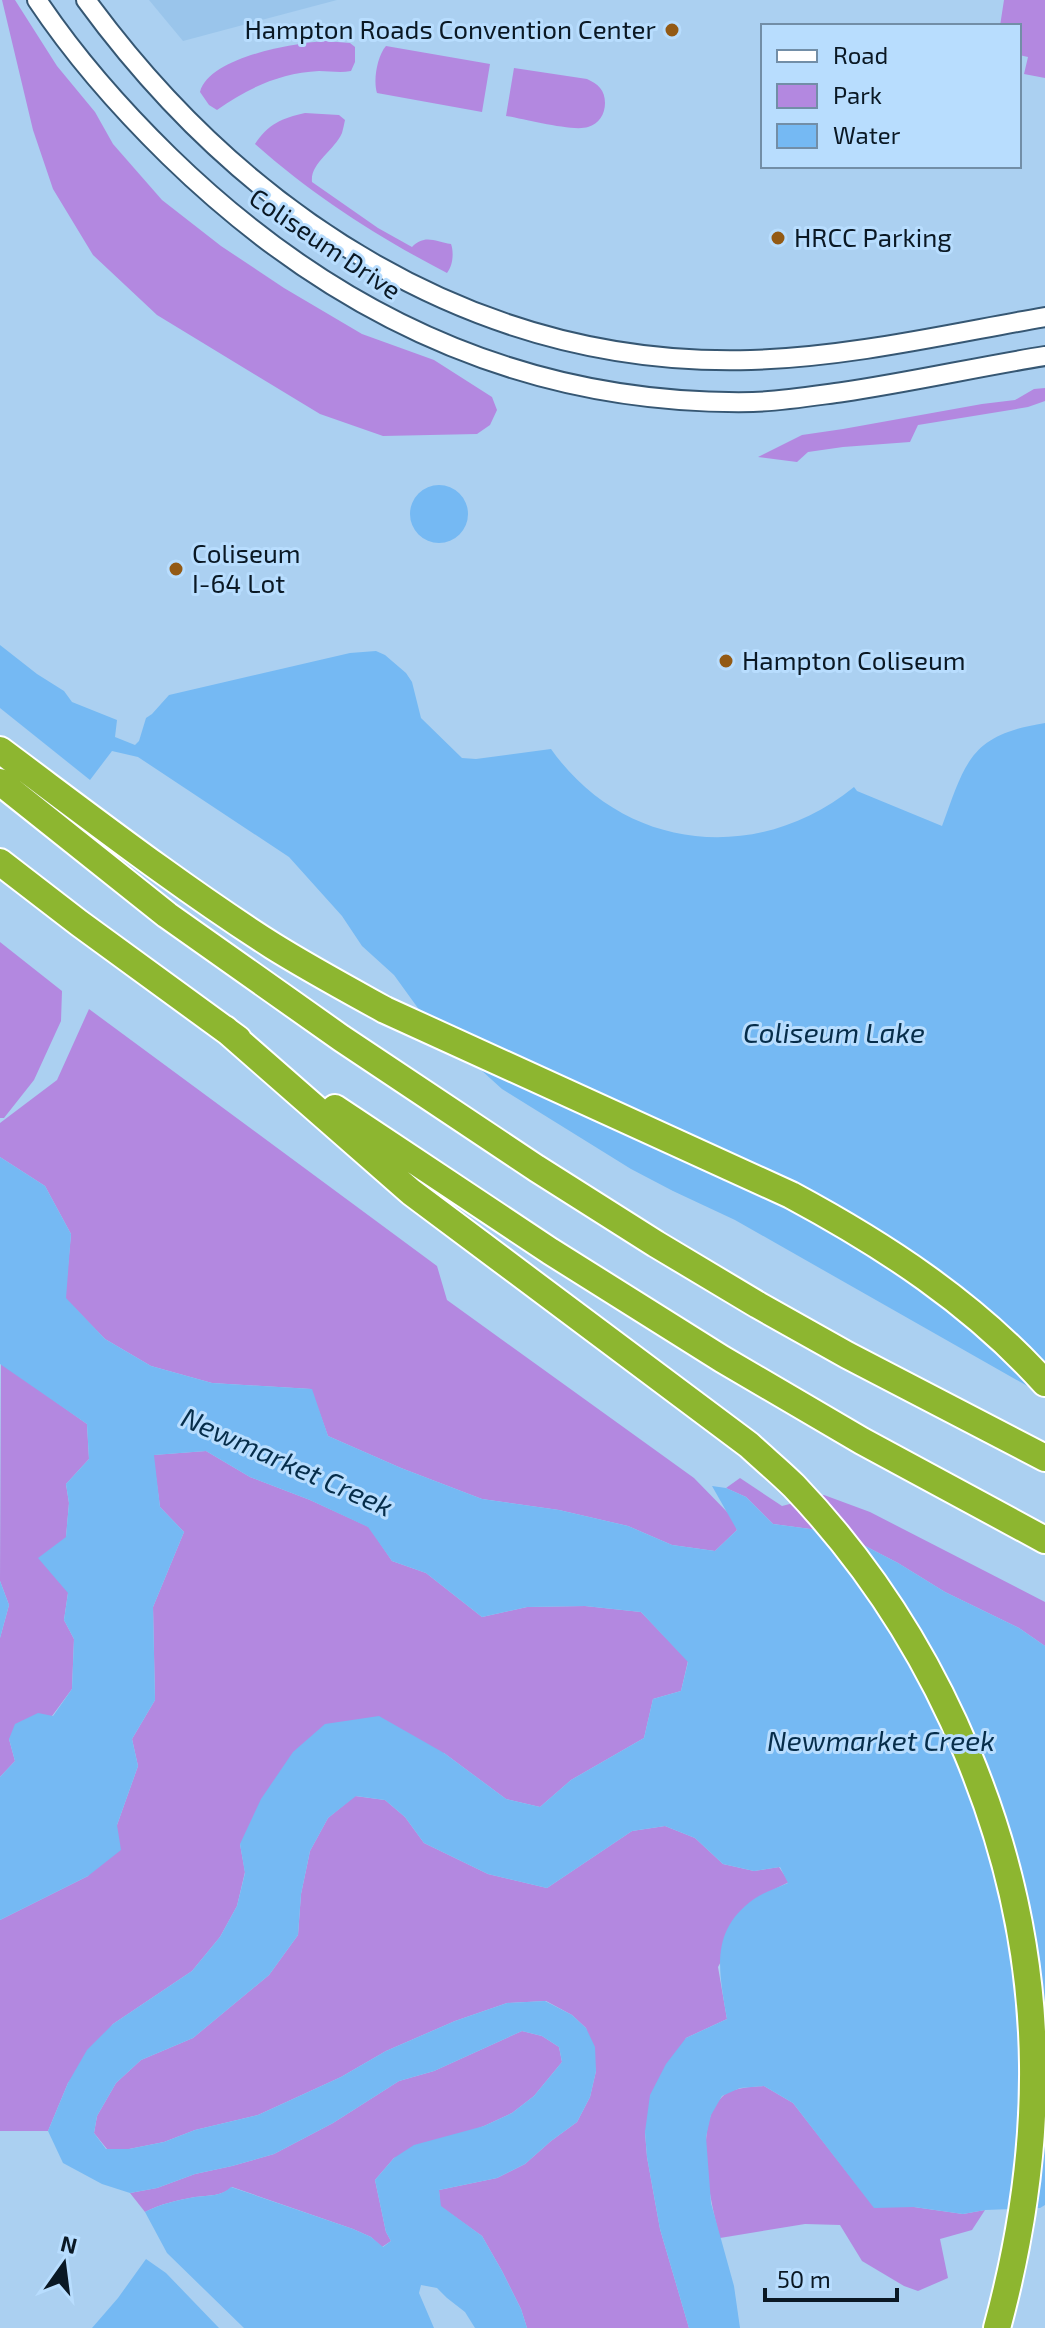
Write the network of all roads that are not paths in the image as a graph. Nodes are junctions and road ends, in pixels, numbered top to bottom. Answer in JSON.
{"nodes":[{"id":1,"x":37,"y":0,"type":"edge"},
{"id":2,"x":86,"y":0,"type":"edge"},
{"id":3,"x":1045,"y":317,"type":"edge"},
{"id":4,"x":1045,"y":356,"type":"edge"},
{"id":5,"x":0,"y":750,"type":"edge"},
{"id":6,"x":0,"y":782,"type":"edge"},
{"id":7,"x":0,"y":862,"type":"edge"},
{"id":8,"x":225,"y":1029,"type":"junction"},
{"id":9,"x":1045,"y":1383,"type":"edge"},
{"id":10,"x":1045,"y":1458,"type":"edge"},
{"id":11,"x":1045,"y":1540,"type":"edge"},
{"id":12,"x":997,"y":2328,"type":"edge"}],
"edges":[{"from":1,"to":4,"type":"street","name":"Coliseum Drive"},
{"from":2,"to":3,"type":"street","name":"Coliseum Drive"},
{"from":5,"to":9,"type":"highway"},
{"from":6,"to":10,"type":"highway"},
{"from":7,"to":8,"type":"highway"},
{"from":8,"to":11,"type":"highway"},
{"from":8,"to":12,"type":"highway"}]}
